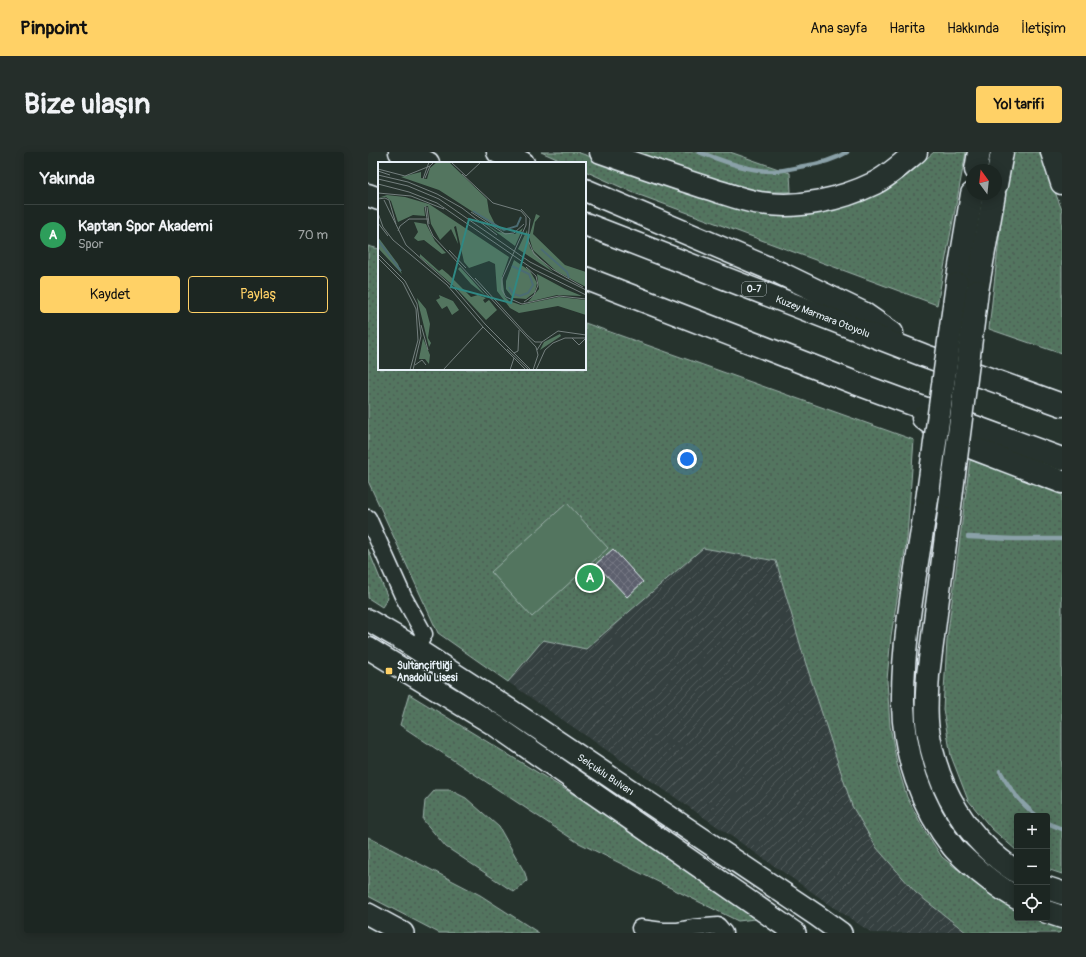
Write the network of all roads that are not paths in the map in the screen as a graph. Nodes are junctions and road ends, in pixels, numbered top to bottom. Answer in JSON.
{"nodes":[{"id":1,"x":400,"y":152,"type":"edge"},
{"id":2,"x":498,"y":152,"type":"edge"},
{"id":3,"x":600,"y":152,"type":"edge"},
{"id":4,"x":916,"y":152,"type":"edge"},
{"id":5,"x":979,"y":152,"type":"edge"},
{"id":6,"x":1002,"y":152,"type":"edge"},
{"id":7,"x":1052,"y":152,"type":"edge"},
{"id":8,"x":425,"y":162,"type":"edge"},
{"id":9,"x":521,"y":162,"type":"edge"},
{"id":10,"x":977,"y":164,"type":"edge"},
{"id":11,"x":1000,"y":164,"type":"edge"},
{"id":12,"x":1062,"y":183,"type":"edge"},
{"id":13,"x":586,"y":190,"type":"edge"},
{"id":14,"x":368,"y":195,"type":"edge"},
{"id":15,"x":378,"y":199,"type":"edge"},
{"id":16,"x":971,"y":200,"type":"edge"},
{"id":17,"x":993,"y":200,"type":"edge"},
{"id":18,"x":586,"y":224,"type":"edge"},
{"id":19,"x":586,"y":278,"type":"edge"},
{"id":20,"x":923,"y":355,"type":"junction"},
{"id":21,"x":896,"y":398,"type":"junction"},
{"id":22,"x":1062,"y":405,"type":"edge"},
{"id":23,"x":1062,"y":459,"type":"edge"},
{"id":24,"x":1062,"y":482,"type":"edge"},
{"id":25,"x":368,"y":518,"type":"edge"},
{"id":26,"x":368,"y":620,"type":"edge"},
{"id":27,"x":368,"y":648,"type":"edge"},
{"id":28,"x":416,"y":649,"type":"junction"},
{"id":29,"x":1014,"y":870,"type":"edge"},
{"id":30,"x":1050,"y":889,"type":"edge"},
{"id":31,"x":1062,"y":892,"type":"edge"},
{"id":32,"x":1014,"y":896,"type":"edge"},
{"id":33,"x":1050,"y":913,"type":"edge"},
{"id":34,"x":368,"y":914,"type":"edge"},
{"id":35,"x":1062,"y":917,"type":"edge"},
{"id":36,"x":640,"y":928,"type":"dead end"},
{"id":37,"x":403,"y":933,"type":"edge"},
{"id":38,"x":724,"y":933,"type":"edge"},
{"id":39,"x":795,"y":933,"type":"edge"},
{"id":40,"x":841,"y":933,"type":"edge"}],
"edges":[{"from":1,"to":8,"type":"highway"},
{"from":2,"to":9,"type":"highway"},
{"from":3,"to":4,"type":"highway"},
{"from":5,"to":10,"type":"highway"},
{"from":6,"to":11,"type":"highway"},
{"from":7,"to":12,"type":"highway"},
{"from":13,"to":20,"type":"highway"},
{"from":14,"to":15,"type":"highway"},
{"from":16,"to":32,"type":"highway","bridge":true},
{"from":17,"to":29,"type":"highway","bridge":true},
{"from":18,"to":20,"type":"highway","name":"Kuzey Marmara Otoyolu","number":"O-7"},
{"from":19,"to":21,"type":"highway"},
{"from":20,"to":22,"type":"highway","name":"Kuzey Marmara Otoyolu","number":"O-7"},
{"from":21,"to":23,"type":"highway"},
{"from":21,"to":24,"type":"highway"},
{"from":25,"to":28,"type":"street"},
{"from":26,"to":28,"type":"main road","name":"Selçuklu Bulvarı"},
{"from":27,"to":39,"type":"main road"},
{"from":28,"to":40,"type":"main road","name":"Selçuklu Bulvarı"},
{"from":30,"to":31,"type":"highway"},
{"from":33,"to":35,"type":"highway"},
{"from":34,"to":37,"type":"main road"},
{"from":36,"to":38,"type":"street"}]}
